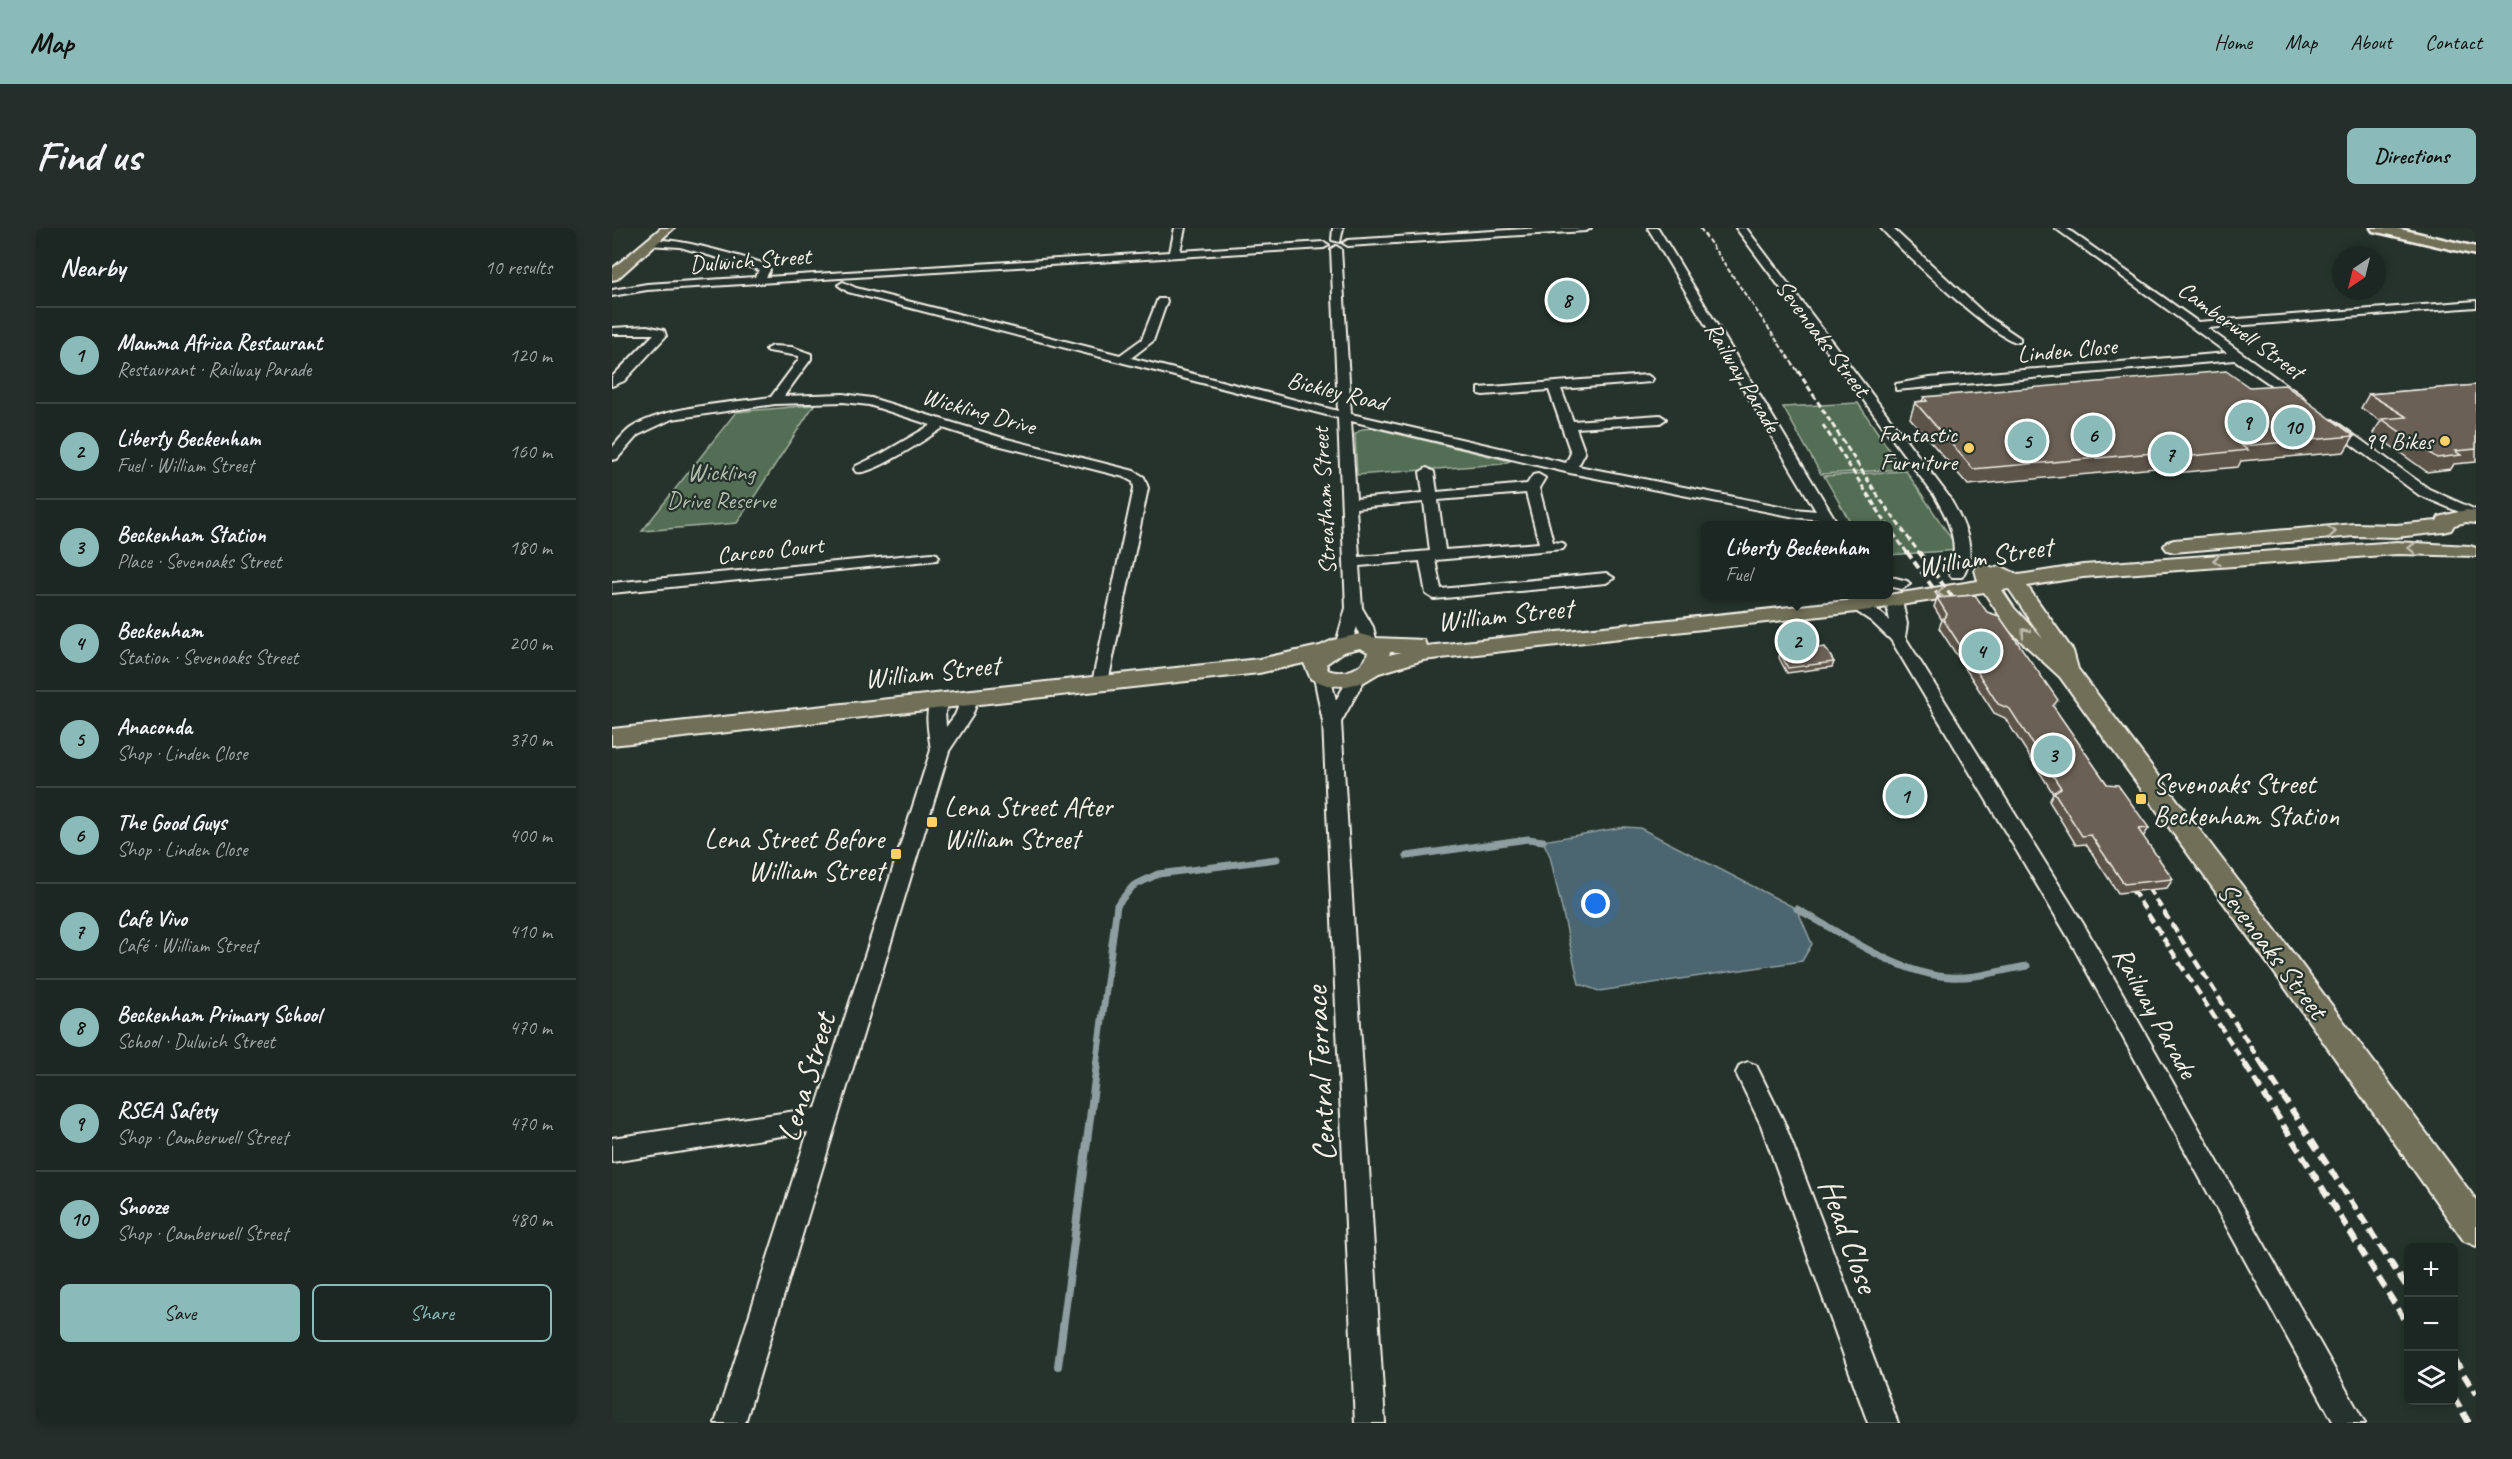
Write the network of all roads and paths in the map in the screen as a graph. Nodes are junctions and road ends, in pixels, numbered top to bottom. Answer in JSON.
{"nodes":[{"id":1,"x":668,"y":228,"type":"edge"},
{"id":2,"x":1180,"y":228,"type":"edge"},
{"id":3,"x":1338,"y":228,"type":"edge"},
{"id":4,"x":1586,"y":228,"type":"edge"},
{"id":5,"x":1653,"y":228,"type":"edge"},
{"id":6,"x":1741,"y":228,"type":"edge"},
{"id":7,"x":1886,"y":228,"type":"edge"},
{"id":8,"x":2060,"y":228,"type":"edge"},
{"id":9,"x":2378,"y":228,"type":"edge"},
{"id":10,"x":650,"y":243,"type":"junction"},
{"id":11,"x":1336,"y":244,"type":"junction"},
{"id":12,"x":2476,"y":251,"type":"edge"},
{"id":13,"x":1174,"y":254,"type":"junction"},
{"id":14,"x":612,"y":276,"type":"edge"},
{"id":15,"x":758,"y":280,"type":"junction"},
{"id":16,"x":843,"y":285,"type":"dead end"},
{"id":17,"x":612,"y":289,"type":"edge"},
{"id":18,"x":1162,"y":301,"type":"dead end"},
{"id":19,"x":2476,"y":304,"type":"edge"},
{"id":20,"x":2196,"y":326,"type":"junction"},
{"id":21,"x":612,"y":331,"type":"edge"},
{"id":22,"x":2016,"y":340,"type":"dead end"},
{"id":23,"x":772,"y":349,"type":"dead end"},
{"id":24,"x":2238,"y":356,"type":"junction"},
{"id":25,"x":1120,"y":360,"type":"junction"},
{"id":26,"x":1647,"y":379,"type":"dead end"},
{"id":27,"x":612,"y":382,"type":"edge"},
{"id":28,"x":1554,"y":386,"type":"junction"},
{"id":29,"x":1900,"y":387,"type":"dead end"},
{"id":30,"x":1483,"y":391,"type":"dead end"},
{"id":31,"x":776,"y":399,"type":"junction"},
{"id":32,"x":1344,"y":416,"type":"junction"},
{"id":33,"x":1660,"y":419,"type":"dead end"},
{"id":34,"x":941,"y":424,"type":"junction"},
{"id":35,"x":1568,"y":425,"type":"junction"},
{"id":36,"x":612,"y":456,"type":"edge"},
{"id":37,"x":1550,"y":464,"type":"junction"},
{"id":38,"x":1570,"y":468,"type":"junction"},
{"id":39,"x":861,"y":469,"type":"dead end"},
{"id":40,"x":1426,"y":472,"type":"dead end"},
{"id":41,"x":1532,"y":488,"type":"junction"},
{"id":42,"x":2424,"y":492,"type":"junction"},
{"id":43,"x":1430,"y":496,"type":"junction"},
{"id":44,"x":1348,"y":504,"type":"junction"},
{"id":45,"x":2476,"y":516,"type":"edge"},
{"id":46,"x":1829,"y":521,"type":"edge"},
{"id":47,"x":2445,"y":524,"type":"junction"},
{"id":48,"x":2473,"y":553,"type":"edge"},
{"id":49,"x":1433,"y":556,"type":"junction"},
{"id":50,"x":932,"y":557,"type":"dead end"},
{"id":51,"x":1350,"y":562,"type":"junction"},
{"id":52,"x":1957,"y":574,"type":"junction"},
{"id":53,"x":1988,"y":574,"type":"junction"},
{"id":54,"x":1606,"y":578,"type":"dead end"},
{"id":55,"x":2013,"y":580,"type":"junction"},
{"id":56,"x":612,"y":588,"type":"edge"},
{"id":57,"x":1893,"y":588,"type":"edge"},
{"id":58,"x":1807,"y":599,"type":"edge"},
{"id":59,"x":1871,"y":599,"type":"edge"},
{"id":60,"x":1857,"y":606,"type":"junction"},
{"id":61,"x":1354,"y":608,"type":"junction"},
{"id":62,"x":1897,"y":637,"type":"junction"},
{"id":63,"x":1372,"y":644,"type":"junction"},
{"id":64,"x":1334,"y":648,"type":"junction"},
{"id":65,"x":1259,"y":666,"type":"junction"},
{"id":66,"x":1365,"y":672,"type":"junction"},
{"id":67,"x":2068,"y":672,"type":"junction"},
{"id":68,"x":1321,"y":676,"type":"junction"},
{"id":69,"x":1101,"y":683,"type":"junction"},
{"id":70,"x":970,"y":697,"type":"junction"},
{"id":71,"x":939,"y":701,"type":"junction"},
{"id":72,"x":1332,"y":722,"type":"junction"},
{"id":73,"x":612,"y":737,"type":"edge"},
{"id":74,"x":940,"y":750,"type":"junction"},
{"id":75,"x":1748,"y":1072,"type":"dead end"},
{"id":76,"x":826,"y":1118,"type":"junction"},
{"id":77,"x":612,"y":1150,"type":"edge"},
{"id":78,"x":2476,"y":1229,"type":"edge"},
{"id":79,"x":730,"y":1423,"type":"edge"},
{"id":80,"x":1370,"y":1423,"type":"edge"},
{"id":81,"x":1883,"y":1423,"type":"edge"},
{"id":82,"x":2350,"y":1423,"type":"edge"}],
"edges":[{"from":1,"to":10,"type":"main road"},
{"from":2,"to":13,"type":"street"},
{"from":3,"to":11,"type":"street","name":"Streatham Street"},
{"from":4,"to":11,"type":"street","name":"Dulwich Street"},
{"from":5,"to":46,"type":"street","name":"Railway Parade"},
{"from":6,"to":52,"type":"street","name":"Sevenoaks Street"},
{"from":7,"to":22,"type":"street"},
{"from":8,"to":20,"type":"street","name":"Camberwell Street"},
{"from":9,"to":12,"type":"highway"},
{"from":10,"to":14,"type":"main road"},
{"from":10,"to":15,"type":"street"},
{"from":11,"to":13,"type":"street","name":"Dulwich Street"},
{"from":11,"to":32,"type":"street","name":"Streatham Street"},
{"from":13,"to":15,"type":"street","name":"Dulwich Street"},
{"from":15,"to":17,"type":"street","name":"Dulwich Street"},
{"from":16,"to":25,"type":"street","name":"Bickley Road"},
{"from":18,"to":25,"type":"street"},
{"from":19,"to":20,"type":"street"},
{"from":20,"to":24,"type":"street","name":"Camberwell Street"},
{"from":21,"to":27,"type":"street"},
{"from":23,"to":31,"type":"street"},
{"from":24,"to":29,"type":"street","name":"Linden Close"},
{"from":24,"to":42,"type":"street","name":"Camberwell Street"},
{"from":25,"to":32,"type":"street","name":"Bickley Road"},
{"from":26,"to":28,"type":"street"},
{"from":28,"to":30,"type":"street"},
{"from":28,"to":35,"type":"street"},
{"from":31,"to":34,"type":"street","name":"Wickling Drive"},
{"from":31,"to":36,"type":"street","name":"Wickling Drive"},
{"from":32,"to":37,"type":"street","name":"Bickley Road"},
{"from":32,"to":44,"type":"street","name":"Streatham Street"},
{"from":33,"to":35,"type":"street"},
{"from":34,"to":39,"type":"street"},
{"from":34,"to":69,"type":"street","name":"Wickling Drive"},
{"from":35,"to":38,"type":"street"},
{"from":37,"to":38,"type":"street","name":"Bickley Road"},
{"from":37,"to":41,"type":"street"},
{"from":38,"to":46,"type":"street","name":"Bickley Road"},
{"from":40,"to":43,"type":"street"},
{"from":41,"to":43,"type":"street"},
{"from":41,"to":49,"type":"street"},
{"from":42,"to":45,"type":"street","name":"Camberwell Street"},
{"from":42,"to":47,"type":"street","name":"Camberwell Street"},
{"from":43,"to":44,"type":"street"},
{"from":43,"to":49,"type":"street"},
{"from":44,"to":51,"type":"street","name":"Streatham Street"},
{"from":45,"to":47,"type":"main road","name":"William Street"},
{"from":47,"to":48,"type":"main road"},
{"from":53,"to":47,"type":"main road","name":"William Street","one_way":true},
{"from":48,"to":55,"type":"main road","name":"William Street","one_way":true},
{"from":49,"to":51,"type":"street"},
{"from":49,"to":54,"type":"street"},
{"from":50,"to":56,"type":"street","name":"Carcoo Court"},
{"from":51,"to":61,"type":"street","name":"Streatham Street"},
{"from":52,"to":53,"type":"main road","name":"William Street"},
{"from":52,"to":57,"type":"main road","name":"William Street"},
{"from":53,"to":55,"type":"main road","name":"William Street"},
{"from":53,"to":57,"type":"main road","name":"William Street","one_way":true},
{"from":67,"to":53,"type":"main road","name":"Sevenoaks Street","one_way":true},
{"from":55,"to":67,"type":"main road","name":"Sevenoaks Street"},
{"from":57,"to":62,"type":"street","name":"Railway Parade"},
{"from":58,"to":63,"type":"main road","name":"William Street"},
{"from":59,"to":60,"type":"main road","name":"William Street"},
{"from":60,"to":62,"type":"street","name":"Railway Parade"},
{"from":60,"to":66,"type":"main road","name":"William Street"},
{"from":61,"to":63,"type":"street","name":"Streatham Street"},
{"from":61,"to":64,"type":"street","name":"Streatham Street"},
{"from":62,"to":82,"type":"street","name":"Railway Parade"},
{"from":63,"to":64,"type":"main road","name":"William Street"},
{"from":63,"to":66,"type":"main road"},
{"from":64,"to":65,"type":"main road","name":"William Street"},
{"from":64,"to":68,"type":"main road"},
{"from":65,"to":68,"type":"main road","name":"William Street"},
{"from":65,"to":69,"type":"main road","name":"William Street"},
{"from":66,"to":68,"type":"main road","name":"William Street"},
{"from":66,"to":72,"type":"street"},
{"from":67,"to":78,"type":"main road","name":"Sevenoaks Street"},
{"from":68,"to":72,"type":"street","name":"Central Terrace"},
{"from":69,"to":70,"type":"main road","name":"William Street"},
{"from":70,"to":71,"type":"main road","name":"William Street"},
{"from":70,"to":74,"type":"street","name":"Lena Street"},
{"from":71,"to":73,"type":"main road","name":"William Street"},
{"from":71,"to":74,"type":"street","name":"Lena Street"},
{"from":72,"to":80,"type":"street","name":"Central Terrace"},
{"from":74,"to":76,"type":"street","name":"Lena Street"},
{"from":75,"to":81,"type":"street","name":"Head Close"},
{"from":76,"to":77,"type":"street"},
{"from":76,"to":79,"type":"street","name":"Lena Street"}]}
